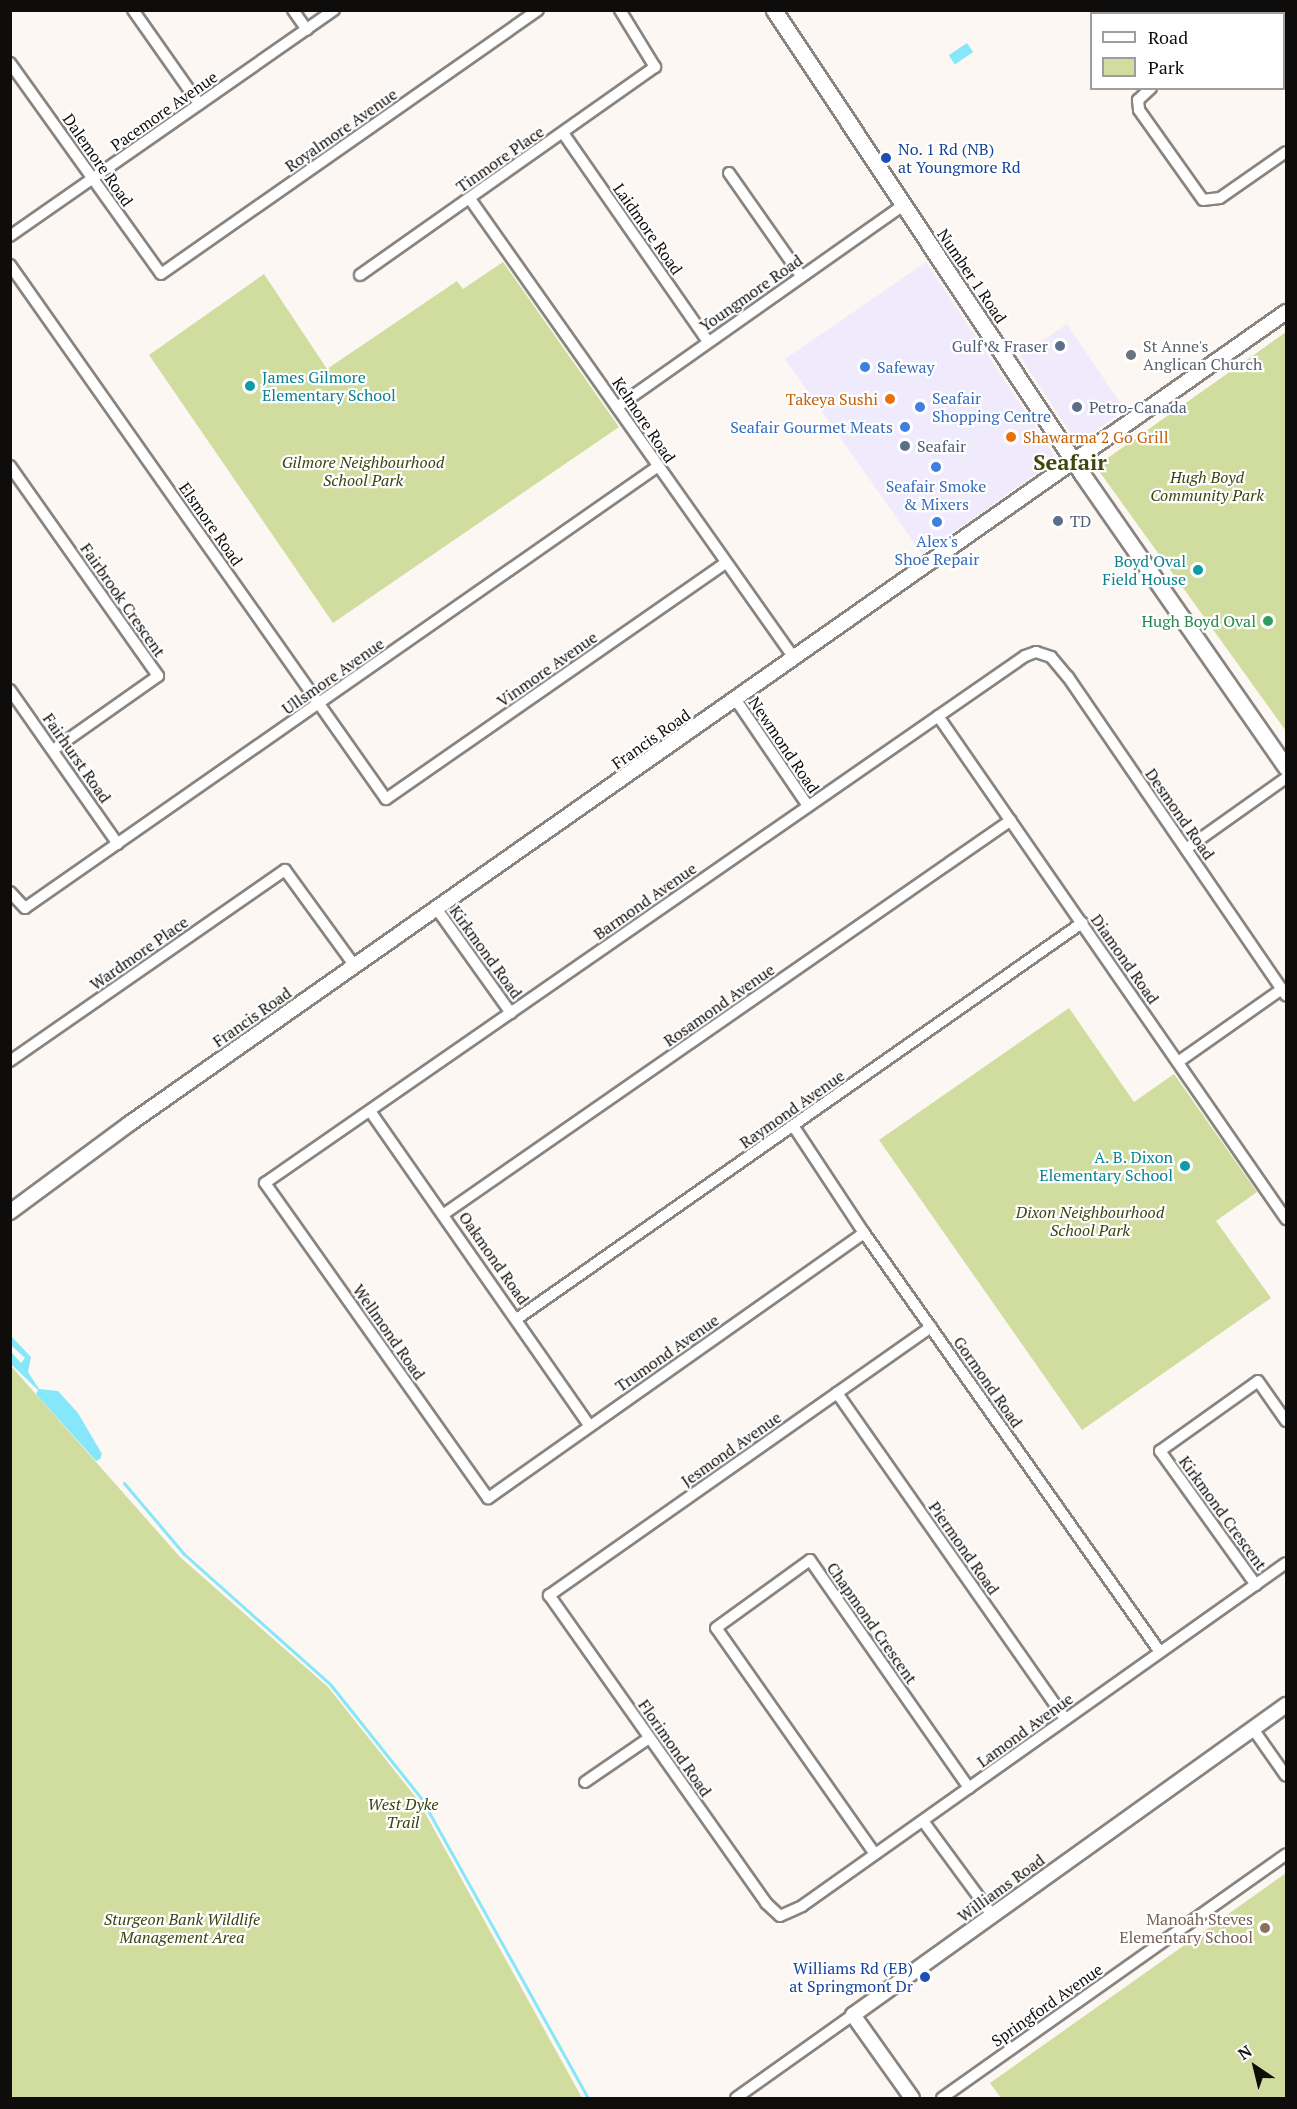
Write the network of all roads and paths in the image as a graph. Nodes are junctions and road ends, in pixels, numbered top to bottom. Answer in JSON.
{"nodes":[{"id":1,"x":133,"y":10,"type":"edge"},
{"id":2,"x":293,"y":10,"type":"edge"},
{"id":3,"x":334,"y":10,"type":"edge"},
{"id":4,"x":538,"y":10,"type":"edge"},
{"id":5,"x":620,"y":10,"type":"edge"},
{"id":6,"x":774,"y":10,"type":"edge"},
{"id":7,"x":307,"y":30,"type":"junction"},
{"id":8,"x":10,"y":63,"type":"edge"},
{"id":9,"x":1149,"y":90,"type":"edge"},
{"id":10,"x":199,"y":104,"type":"junction"},
{"id":11,"x":563,"y":133,"type":"junction"},
{"id":12,"x":1287,"y":152,"type":"edge"},
{"id":13,"x":729,"y":173,"type":"dead end"},
{"id":14,"x":92,"y":179,"type":"junction"},
{"id":15,"x":470,"y":199,"type":"junction"},
{"id":16,"x":903,"y":205,"type":"junction"},
{"id":17,"x":10,"y":236,"type":"edge"},
{"id":18,"x":10,"y":265,"type":"edge"},
{"id":19,"x":161,"y":274,"type":"joint"},
{"id":20,"x":360,"y":275,"type":"dead end"},
{"id":21,"x":801,"y":276,"type":"junction"},
{"id":22,"x":1287,"y":312,"type":"edge"},
{"id":23,"x":708,"y":342,"type":"junction"},
{"id":24,"x":616,"y":407,"type":"junction"},
{"id":25,"x":1075,"y":462,"type":"junction"},
{"id":26,"x":657,"y":467,"type":"junction"},
{"id":27,"x":12,"y":473,"type":"edge"},
{"id":28,"x":724,"y":563,"type":"junction"},
{"id":29,"x":1044,"y":653,"type":"joint"},
{"id":30,"x":794,"y":658,"type":"junction"},
{"id":31,"x":10,"y":690,"type":"edge"},
{"id":32,"x":736,"y":700,"type":"junction"},
{"id":33,"x":319,"y":704,"type":"junction"},
{"id":34,"x":938,"y":716,"type":"junction"},
{"id":35,"x":53,"y":750,"type":"junction"},
{"id":36,"x":1287,"y":767,"type":"edge"},
{"id":37,"x":1287,"y":778,"type":"edge"},
{"id":38,"x":386,"y":799,"type":"joint"},
{"id":39,"x":808,"y":806,"type":"junction"},
{"id":40,"x":1011,"y":820,"type":"junction"},
{"id":41,"x":118,"y":844,"type":"junction"},
{"id":42,"x":1186,"y":849,"type":"junction"},
{"id":43,"x":10,"y":892,"type":"edge"},
{"id":44,"x":436,"y":908,"type":"junction"},
{"id":45,"x":1082,"y":923,"type":"junction"},
{"id":46,"x":354,"y":965,"type":"junction"},
{"id":47,"x":1284,"y":992,"type":"edge"},
{"id":48,"x":511,"y":1013,"type":"junction"},
{"id":49,"x":10,"y":1061,"type":"edge"},
{"id":50,"x":1178,"y":1062,"type":"junction"},
{"id":51,"x":370,"y":1111,"type":"junction"},
{"id":52,"x":794,"y":1127,"type":"junction"},
{"id":53,"x":265,"y":1183,"type":"joint"},
{"id":54,"x":33,"y":1191,"type":"junction"},
{"id":55,"x":10,"y":1202,"type":"edge"},
{"id":56,"x":10,"y":1212,"type":"edge"},
{"id":57,"x":444,"y":1214,"type":"junction"},
{"id":58,"x":1287,"y":1219,"type":"edge"},
{"id":59,"x":864,"y":1233,"type":"junction"},
{"id":60,"x":518,"y":1318,"type":"junction"},
{"id":61,"x":931,"y":1327,"type":"junction"},
{"id":62,"x":837,"y":1393,"type":"junction"},
{"id":63,"x":1287,"y":1421,"type":"edge"},
{"id":64,"x":590,"y":1426,"type":"junction"},
{"id":65,"x":488,"y":1498,"type":"joint"},
{"id":66,"x":1287,"y":1563,"type":"edge"},
{"id":67,"x":1256,"y":1585,"type":"junction"},
{"id":68,"x":549,"y":1595,"type":"joint"},
{"id":69,"x":1160,"y":1652,"type":"junction"},
{"id":70,"x":1287,"y":1705,"type":"edge"},
{"id":71,"x":1065,"y":1719,"type":"junction"},
{"id":72,"x":1253,"y":1729,"type":"junction"},
{"id":73,"x":649,"y":1738,"type":"junction"},
{"id":74,"x":1287,"y":1776,"type":"edge"},
{"id":75,"x":585,"y":1782,"type":"dead end"},
{"id":76,"x":969,"y":1788,"type":"junction"},
{"id":77,"x":923,"y":1821,"type":"junction"},
{"id":78,"x":875,"y":1854,"type":"junction"},
{"id":79,"x":1287,"y":1854,"type":"edge"},
{"id":80,"x":992,"y":1915,"type":"junction"},
{"id":81,"x":780,"y":1916,"type":"joint"},
{"id":82,"x":853,"y":2015,"type":"junction"},
{"id":83,"x":736,"y":2098,"type":"edge"},
{"id":84,"x":912,"y":2098,"type":"edge"},
{"id":85,"x":942,"y":2098,"type":"edge"}],
"edges":[{"from":1,"to":10,"type":"street"},
{"from":2,"to":7,"type":"street"},
{"from":3,"to":7,"type":"street","name":"Pacemore Avenue"},
{"from":4,"to":19,"type":"street","name":"Royalmore Avenue"},
{"from":5,"to":11,"type":"street","name":"Tinmore Place"},
{"from":6,"to":16,"type":"main road","name":"Number 1 Road"},
{"from":7,"to":10,"type":"street","name":"Pacemore Avenue"},
{"from":8,"to":14,"type":"street","name":"Dalemore Road"},
{"from":9,"to":12,"type":"street"},
{"from":10,"to":14,"type":"street","name":"Pacemore Avenue"},
{"from":11,"to":15,"type":"street","name":"Tinmore Place"},
{"from":11,"to":23,"type":"street","name":"Laidmore Road"},
{"from":13,"to":21,"type":"street"},
{"from":14,"to":17,"type":"street","name":"Pacemore Avenue"},
{"from":14,"to":19,"type":"street","name":"Dalemore Road"},
{"from":15,"to":20,"type":"street","name":"Tinmore Place"},
{"from":15,"to":24,"type":"street","name":"Kelmore Road"},
{"from":16,"to":21,"type":"street","name":"Youngmore Road"},
{"from":16,"to":25,"type":"main road","name":"Number 1 Road"},
{"from":18,"to":33,"type":"street","name":"Elsmore Road"},
{"from":21,"to":23,"type":"street","name":"Youngmore Road"},
{"from":22,"to":25,"type":"street","name":"Francis Road"},
{"from":23,"to":24,"type":"street","name":"Youngmore Road"},
{"from":24,"to":26,"type":"street","name":"Kelmore Road"},
{"from":25,"to":30,"type":"street","name":"Francis Road"},
{"from":25,"to":36,"type":"main road","name":"Number 1 Road"},
{"from":26,"to":28,"type":"street","name":"Kelmore Road"},
{"from":26,"to":33,"type":"street","name":"Ullsmore Avenue"},
{"from":27,"to":35,"type":"street","name":"Fairbrook Crescent"},
{"from":28,"to":30,"type":"street","name":"Kelmore Road"},
{"from":28,"to":38,"type":"street","name":"Vinmore Avenue"},
{"from":29,"to":34,"type":"street","name":"Barmond Avenue"},
{"from":29,"to":42,"type":"street","name":"Desmond Road"},
{"from":30,"to":32,"type":"street","name":"Francis Road"},
{"from":31,"to":35,"type":"street","name":"Fairhurst Road"},
{"from":32,"to":39,"type":"street","name":"Newmond Road"},
{"from":32,"to":44,"type":"street","name":"Francis Road"},
{"from":33,"to":38,"type":"street","name":"Elsmore Road"},
{"from":33,"to":41,"type":"street","name":"Ullsmore Avenue"},
{"from":34,"to":39,"type":"street","name":"Barmond Avenue"},
{"from":34,"to":40,"type":"street","name":"Diamond Road"},
{"from":35,"to":41,"type":"street","name":"Fairhurst Road"},
{"from":37,"to":42,"type":"street"},
{"from":39,"to":48,"type":"street","name":"Barmond Avenue"},
{"from":40,"to":45,"type":"street","name":"Diamond Road"},
{"from":40,"to":57,"type":"street","name":"Rosamond Avenue"},
{"from":41,"to":43,"type":"street","name":"Ullsmore Avenue"},
{"from":42,"to":47,"type":"street","name":"Desmond Road"},
{"from":44,"to":46,"type":"street","name":"Francis Road"},
{"from":44,"to":48,"type":"street","name":"Kirkmond Road"},
{"from":45,"to":50,"type":"street","name":"Diamond Road"},
{"from":45,"to":52,"type":"street","name":"Raymond Avenue"},
{"from":46,"to":49,"type":"street","name":"Wardmore Place"},
{"from":46,"to":54,"type":"street","name":"Francis Road"},
{"from":47,"to":50,"type":"street"},
{"from":48,"to":51,"type":"street","name":"Barmond Avenue"},
{"from":50,"to":58,"type":"street","name":"Diamond Road"},
{"from":51,"to":53,"type":"street","name":"Barmond Avenue"},
{"from":51,"to":57,"type":"street","name":"Oakmond Road"},
{"from":52,"to":59,"type":"street","name":"Gormond Road"},
{"from":52,"to":60,"type":"street","name":"Raymond Avenue"},
{"from":53,"to":65,"type":"street","name":"Wellmond Road"},
{"from":54,"to":55,"type":"street","name":"Francis Road"},
{"from":54,"to":56,"type":"street","name":"Francis Road"},
{"from":57,"to":60,"type":"street","name":"Oakmond Road"},
{"from":59,"to":61,"type":"street","name":"Gormond Road"},
{"from":59,"to":64,"type":"street","name":"Trumond Avenue"},
{"from":60,"to":64,"type":"street","name":"Oakmond Road"},
{"from":61,"to":62,"type":"street","name":"Jesmond Avenue"},
{"from":61,"to":69,"type":"street","name":"Gormond Road"},
{"from":62,"to":68,"type":"street","name":"Jesmond Avenue"},
{"from":62,"to":71,"type":"street","name":"Piermond Road"},
{"from":63,"to":67,"type":"street","name":"Kirkmond Crescent"},
{"from":64,"to":65,"type":"street","name":"Trumond Avenue"},
{"from":66,"to":67,"type":"street","name":"Lamond Avenue"},
{"from":67,"to":69,"type":"street","name":"Lamond Avenue"},
{"from":68,"to":73,"type":"street","name":"Florimond Road"},
{"from":69,"to":71,"type":"street","name":"Lamond Avenue"},
{"from":70,"to":72,"type":"street","name":"Williams Road"},
{"from":71,"to":76,"type":"street","name":"Lamond Avenue"},
{"from":72,"to":74,"type":"street"},
{"from":72,"to":80,"type":"street","name":"Williams Road"},
{"from":73,"to":75,"type":"street"},
{"from":73,"to":81,"type":"street","name":"Florimond Road"},
{"from":76,"to":77,"type":"street","name":"Lamond Avenue"},
{"from":76,"to":78,"type":"street","name":"Chapmond Crescent"},
{"from":77,"to":78,"type":"street","name":"Lamond Avenue"},
{"from":77,"to":80,"type":"street"},
{"from":78,"to":81,"type":"street","name":"Lamond Avenue"},
{"from":79,"to":85,"type":"street","name":"Springford Avenue"},
{"from":80,"to":82,"type":"street","name":"Williams Road"},
{"from":82,"to":83,"type":"street","name":"Williams Road"},
{"from":82,"to":84,"type":"street"}]}
